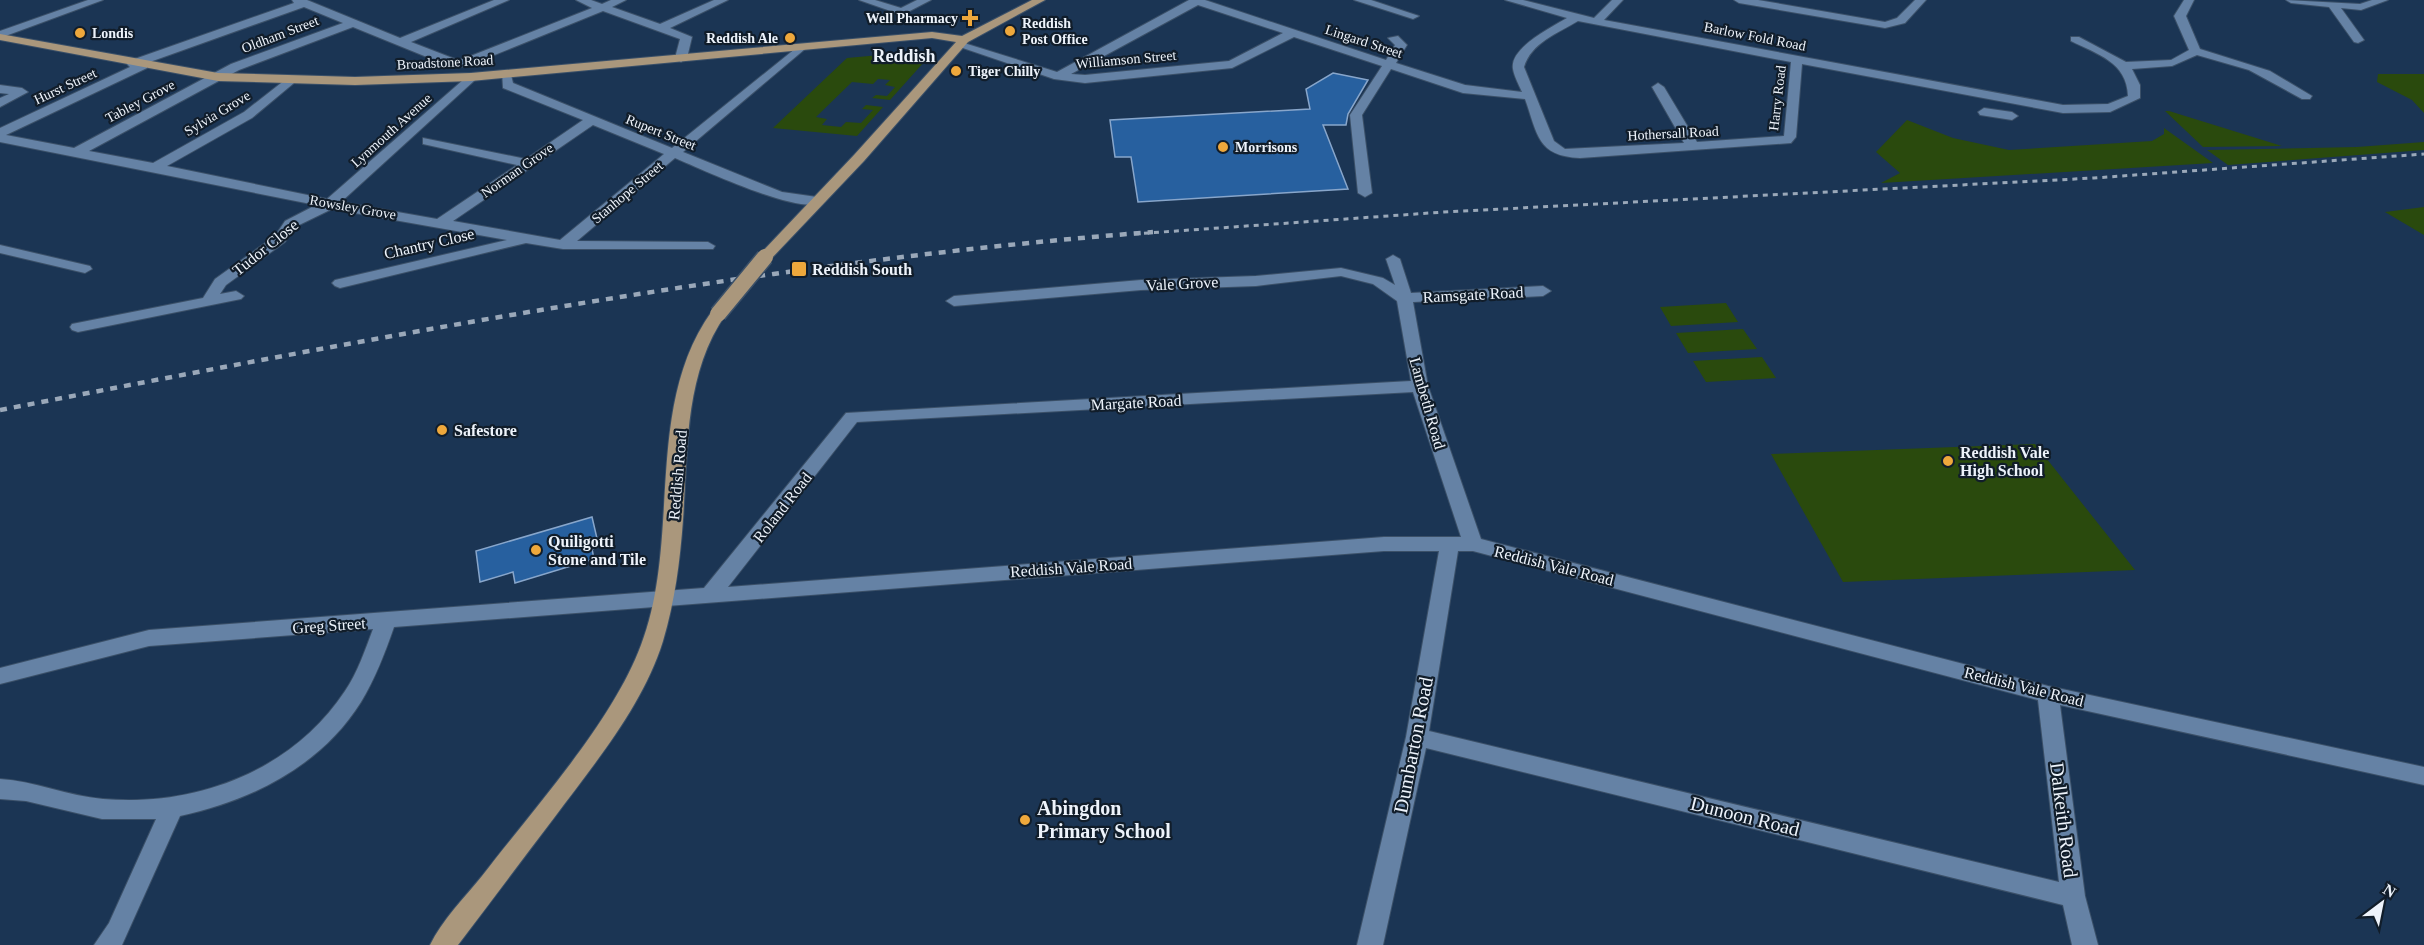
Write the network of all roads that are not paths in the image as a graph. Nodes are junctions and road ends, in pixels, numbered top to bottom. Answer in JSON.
{"nodes":[{"id":1,"x":98,"y":0,"type":"edge"},
{"id":2,"x":327,"y":0,"type":"edge"},
{"id":3,"x":504,"y":0,"type":"edge"},
{"id":4,"x":581,"y":0,"type":"edge"},
{"id":5,"x":621,"y":0,"type":"edge"},
{"id":6,"x":723,"y":0,"type":"edge"},
{"id":7,"x":864,"y":0,"type":"edge"},
{"id":8,"x":926,"y":0,"type":"edge"},
{"id":9,"x":1040,"y":0,"type":"edge"},
{"id":10,"x":1197,"y":0,"type":"edge"},
{"id":11,"x":1359,"y":0,"type":"edge"},
{"id":12,"x":1510,"y":0,"type":"edge"},
{"id":13,"x":1618,"y":0,"type":"edge"},
{"id":14,"x":1740,"y":0,"type":"edge"},
{"id":15,"x":1921,"y":0,"type":"edge"},
{"id":16,"x":2189,"y":0,"type":"edge"},
{"id":17,"x":2291,"y":0,"type":"edge"},
{"id":18,"x":2383,"y":0,"type":"edge"},
{"id":19,"x":304,"y":3,"type":"edge"},
{"id":20,"x":2334,"y":6,"type":"junction"},
{"id":21,"x":603,"y":7,"type":"junction"},
{"id":22,"x":1413,"y":16,"type":"dead end"},
{"id":23,"x":1576,"y":17,"type":"junction"},
{"id":24,"x":1596,"y":22,"type":"junction"},
{"id":25,"x":353,"y":23,"type":"junction"},
{"id":26,"x":989,"y":26,"type":"junction"},
{"id":27,"x":660,"y":28,"type":"junction"},
{"id":28,"x":1291,"y":34,"type":"junction"},
{"id":29,"x":0,"y":36,"type":"edge"},
{"id":30,"x":894,"y":38,"type":"junction"},
{"id":31,"x":1394,"y":38,"type":"dead end"},
{"id":32,"x":2075,"y":39,"type":"dead end"},
{"id":33,"x":2358,"y":40,"type":"dead end"},
{"id":34,"x":400,"y":42,"type":"junction"},
{"id":35,"x":961,"y":44,"type":"junction"},
{"id":36,"x":801,"y":47,"type":"junction"},
{"id":37,"x":2195,"y":51,"type":"junction"},
{"id":38,"x":681,"y":58,"type":"junction"},
{"id":39,"x":1797,"y":59,"type":"junction"},
{"id":40,"x":1387,"y":64,"type":"junction"},
{"id":41,"x":138,"y":65,"type":"junction"},
{"id":42,"x":2126,"y":65,"type":"junction"},
{"id":43,"x":506,"y":74,"type":"junction"},
{"id":44,"x":1058,"y":76,"type":"junction"},
{"id":45,"x":218,"y":77,"type":"junction"},
{"id":46,"x":471,"y":77,"type":"junction"},
{"id":47,"x":290,"y":80,"type":"junction"},
{"id":48,"x":1658,"y":87,"type":"dead end"},
{"id":49,"x":0,"y":89,"type":"edge"},
{"id":50,"x":1528,"y":96,"type":"junction"},
{"id":51,"x":2306,"y":96,"type":"dead end"},
{"id":52,"x":1995,"y":97,"type":"junction"},
{"id":53,"x":0,"y":102,"type":"edge"},
{"id":54,"x":2012,"y":116,"type":"dead end"},
{"id":55,"x":592,"y":120,"type":"junction"},
{"id":56,"x":0,"y":133,"type":"edge"},
{"id":57,"x":0,"y":138,"type":"edge"},
{"id":58,"x":1786,"y":140,"type":"joint"},
{"id":59,"x":428,"y":141,"type":"dead end"},
{"id":60,"x":1693,"y":147,"type":"junction"},
{"id":61,"x":76,"y":152,"type":"junction"},
{"id":62,"x":673,"y":153,"type":"junction"},
{"id":63,"x":526,"y":163,"type":"junction"},
{"id":64,"x":155,"y":167,"type":"junction"},
{"id":65,"x":1365,"y":193,"type":"dead end"},
{"id":66,"x":817,"y":201,"type":"junction"},
{"id":67,"x":330,"y":204,"type":"junction"},
{"id":68,"x":442,"y":222,"type":"junction"},
{"id":69,"x":527,"y":239,"type":"junction"},
{"id":70,"x":563,"y":245,"type":"junction"},
{"id":71,"x":708,"y":246,"type":"dead end"},
{"id":72,"x":0,"y":249,"type":"edge"},
{"id":73,"x":1393,"y":259,"type":"dead end"},
{"id":74,"x":85,"y":269,"type":"dead end"},
{"id":75,"x":340,"y":283,"type":"dead end"},
{"id":76,"x":1543,"y":291,"type":"dead end"},
{"id":77,"x":236,"y":296,"type":"dead end"},
{"id":78,"x":1403,"y":298,"type":"junction"},
{"id":79,"x":209,"y":301,"type":"junction"},
{"id":80,"x":954,"y":301,"type":"dead end"},
{"id":81,"x":78,"y":327,"type":"dead end"},
{"id":82,"x":1420,"y":386,"type":"junction"},
{"id":83,"x":852,"y":417,"type":"joint"},
{"id":84,"x":1450,"y":544,"type":"junction"},
{"id":85,"x":1473,"y":544,"type":"junction"},
{"id":86,"x":711,"y":594,"type":"junction"},
{"id":87,"x":663,"y":598,"type":"junction"},
{"id":88,"x":387,"y":620,"type":"junction"},
{"id":89,"x":0,"y":676,"type":"edge"},
{"id":90,"x":2048,"y":694,"type":"junction"},
{"id":91,"x":1417,"y":737,"type":"junction"},
{"id":92,"x":2424,"y":776,"type":"edge"},
{"id":93,"x":0,"y":789,"type":"edge"},
{"id":94,"x":170,"y":810,"type":"junction"},
{"id":95,"x":2073,"y":896,"type":"junction"},
{"id":96,"x":107,"y":945,"type":"edge"},
{"id":97,"x":443,"y":945,"type":"edge"},
{"id":98,"x":1370,"y":945,"type":"edge"},
{"id":99,"x":2085,"y":945,"type":"edge"}],
"edges":[{"from":1,"to":29,"type":"street"},
{"from":2,"to":19,"type":"street","name":"Hurst Street"},
{"from":3,"to":34,"type":"street"},
{"from":4,"to":21,"type":"street"},
{"from":5,"to":21,"type":"street"},
{"from":6,"to":27,"type":"street"},
{"from":7,"to":8,"type":"street"},
{"from":9,"to":26,"type":"main road","name":"Reddish Road"},
{"from":10,"to":28,"type":"street","name":"Lingard Street"},
{"from":10,"to":44,"type":"street"},
{"from":11,"to":22,"type":"street"},
{"from":12,"to":23,"type":"street","name":"Barlow Fold Road"},
{"from":13,"to":24,"type":"street"},
{"from":14,"to":15,"type":"street"},
{"from":16,"to":37,"type":"street"},
{"from":17,"to":20,"type":"street"},
{"from":18,"to":20,"type":"street"},
{"from":19,"to":25,"type":"street"},
{"from":19,"to":41,"type":"street","name":"Hurst Street"},
{"from":20,"to":33,"type":"street"},
{"from":21,"to":27,"type":"street"},
{"from":21,"to":34,"type":"street"},
{"from":23,"to":24,"type":"street","name":"Barlow Fold Road"},
{"from":23,"to":50,"type":"street"},
{"from":24,"to":39,"type":"street","name":"Barlow Fold Road"},
{"from":25,"to":34,"type":"street"},
{"from":25,"to":45,"type":"street","name":"Oldham Street"},
{"from":26,"to":30,"type":"main road"},
{"from":26,"to":35,"type":"main road","name":"Reddish Road"},
{"from":27,"to":38,"type":"street"},
{"from":28,"to":40,"type":"street","name":"Lingard Street"},
{"from":28,"to":44,"type":"street","name":"Williamson Street"},
{"from":29,"to":41,"type":"main road","name":"Broadstone Road"},
{"from":30,"to":35,"type":"main road","name":"Broadstone Road"},
{"from":30,"to":36,"type":"main road","name":"Broadstone Road"},
{"from":31,"to":40,"type":"street"},
{"from":32,"to":42,"type":"street"},
{"from":35,"to":44,"type":"street","name":"Williamson Street"},
{"from":35,"to":66,"type":"main road","name":"Reddish Road"},
{"from":36,"to":38,"type":"main road","name":"Broadstone Road"},
{"from":36,"to":62,"type":"street","name":"Stanhope Street"},
{"from":37,"to":42,"type":"street"},
{"from":37,"to":51,"type":"street"},
{"from":38,"to":43,"type":"main road","name":"Broadstone Road"},
{"from":39,"to":52,"type":"street","name":"Barlow Fold Road"},
{"from":39,"to":58,"type":"street","name":"Harry Road"},
{"from":40,"to":50,"type":"street","name":"Lingard Street"},
{"from":40,"to":65,"type":"street"},
{"from":41,"to":45,"type":"main road","name":"Broadstone Road"},
{"from":41,"to":56,"type":"street","name":"Hurst Street"},
{"from":42,"to":52,"type":"street","name":"Barlow Fold Road"},
{"from":43,"to":46,"type":"main road","name":"Broadstone Road"},
{"from":43,"to":55,"type":"street","name":"Rupert Street"},
{"from":45,"to":47,"type":"main road","name":"Broadstone Road"},
{"from":45,"to":61,"type":"street","name":"Tabley Grove"},
{"from":46,"to":47,"type":"main road","name":"Broadstone Road"},
{"from":46,"to":67,"type":"street","name":"Lynmouth Avenue"},
{"from":47,"to":64,"type":"street","name":"Sylvia Grove"},
{"from":48,"to":60,"type":"street"},
{"from":49,"to":53,"type":"street"},
{"from":50,"to":60,"type":"street","name":"Hothersall Road"},
{"from":52,"to":54,"type":"street"},
{"from":55,"to":62,"type":"street","name":"Rupert Street"},
{"from":55,"to":63,"type":"street","name":"Norman Grove"},
{"from":57,"to":61,"type":"street","name":"Rowsley Grove"},
{"from":58,"to":60,"type":"street","name":"Hothersall Road"},
{"from":59,"to":63,"type":"street"},
{"from":61,"to":64,"type":"street","name":"Rowsley Grove"},
{"from":62,"to":66,"type":"street","name":"Rupert Street"},
{"from":62,"to":70,"type":"street","name":"Stanhope Street"},
{"from":63,"to":68,"type":"street","name":"Norman Grove"},
{"from":64,"to":67,"type":"street","name":"Rowsley Grove"},
{"from":66,"to":87,"type":"main road","name":"Reddish Road","bridge":true},
{"from":67,"to":68,"type":"street","name":"Rowsley Grove"},
{"from":67,"to":79,"type":"street","name":"Tudor Close"},
{"from":68,"to":69,"type":"street","name":"Rowsley Grove"},
{"from":69,"to":70,"type":"street","name":"Rowsley Grove"},
{"from":69,"to":75,"type":"street","name":"Chantry Close"},
{"from":70,"to":71,"type":"street","name":"Rowsley Grove"},
{"from":72,"to":74,"type":"street"},
{"from":73,"to":78,"type":"street","name":"Lambeth Road"},
{"from":76,"to":78,"type":"street","name":"Ramsgate Road"},
{"from":77,"to":79,"type":"street","name":"Tudor Close"},
{"from":78,"to":80,"type":"street","name":"Vale Grove"},
{"from":78,"to":82,"type":"street","name":"Lambeth Road"},
{"from":79,"to":81,"type":"street","name":"Tudor Close"},
{"from":82,"to":83,"type":"street","name":"Margate Road"},
{"from":82,"to":85,"type":"street","name":"Lambeth Road"},
{"from":83,"to":86,"type":"street","name":"Roland Road"},
{"from":84,"to":85,"type":"street","name":"Reddish Vale Road"},
{"from":84,"to":86,"type":"street","name":"Reddish Vale Road"},
{"from":84,"to":91,"type":"street","name":"Dumbarton Road"},
{"from":85,"to":90,"type":"street","name":"Reddish Vale Road"},
{"from":86,"to":87,"type":"street","name":"Reddish Vale Road"},
{"from":87,"to":88,"type":"street","name":"Greg Street"},
{"from":87,"to":97,"type":"main road","name":"Reddish Road"},
{"from":88,"to":89,"type":"street","name":"Greg Street"},
{"from":88,"to":94,"type":"street"},
{"from":90,"to":92,"type":"street","name":"Reddish Vale Road"},
{"from":90,"to":95,"type":"street","name":"Dalkeith Road"},
{"from":91,"to":95,"type":"street","name":"Dunoon Road"},
{"from":91,"to":98,"type":"street","name":"Dumbarton Road"},
{"from":93,"to":94,"type":"street"},
{"from":94,"to":96,"type":"street"},
{"from":95,"to":99,"type":"street","name":"Dalkeith Road"}]}
